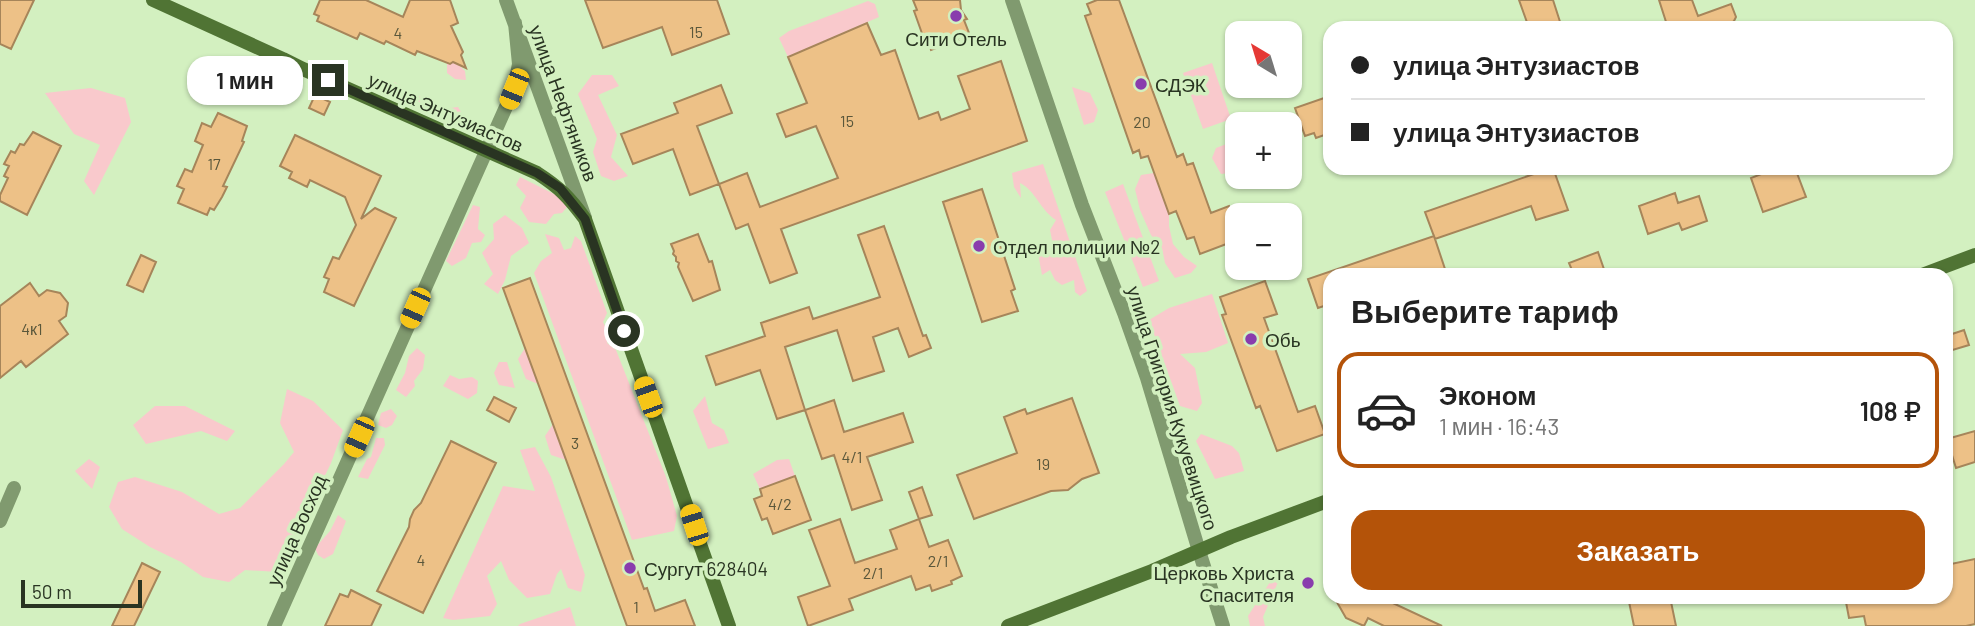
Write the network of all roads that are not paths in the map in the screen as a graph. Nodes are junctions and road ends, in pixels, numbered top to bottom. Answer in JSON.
{"nodes":[{"id":1,"x":153,"y":0,"type":"edge"},
{"id":2,"x":506,"y":0,"type":"edge"},
{"id":3,"x":1012,"y":0,"type":"edge"},
{"id":4,"x":515,"y":23,"type":"junction"},
{"id":5,"x":486,"y":151,"type":"junction"},
{"id":6,"x":585,"y":219,"type":"junction"},
{"id":7,"x":1975,"y":255,"type":"edge"},
{"id":8,"x":1941,"y":268,"type":"edge"},
{"id":9,"x":14,"y":488,"type":"dead end"},
{"id":10,"x":1323,"y":503,"type":"edge"},
{"id":11,"x":0,"y":521,"type":"edge"},
{"id":12,"x":1199,"y":551,"type":"junction"},
{"id":13,"x":274,"y":626,"type":"edge"},
{"id":14,"x":729,"y":626,"type":"edge"},
{"id":15,"x":1008,"y":626,"type":"edge"},
{"id":16,"x":1223,"y":626,"type":"edge"}],
"edges":[{"from":1,"to":5,"type":"main road","name":"улица Энтузиастов"},
{"from":2,"to":4,"type":"street","name":"улица Нефтяников"},
{"from":3,"to":12,"type":"street","name":"улица Григория Кукуевицкого"},
{"from":4,"to":5,"type":"street","name":"улица Восход"},
{"from":4,"to":6,"type":"street","name":"улица Нефтяников"},
{"from":5,"to":6,"type":"main road","name":"улица Энтузиастов"},
{"from":5,"to":13,"type":"street","name":"улица Восход"},
{"from":6,"to":14,"type":"main road","name":"улица Энтузиастов"},
{"from":7,"to":8,"type":"main road"},
{"from":9,"to":11,"type":"street"},
{"from":10,"to":12,"type":"main road"},
{"from":12,"to":15,"type":"main road"},
{"from":12,"to":16,"type":"street","name":"улица Григория Кукуевицкого"}]}
